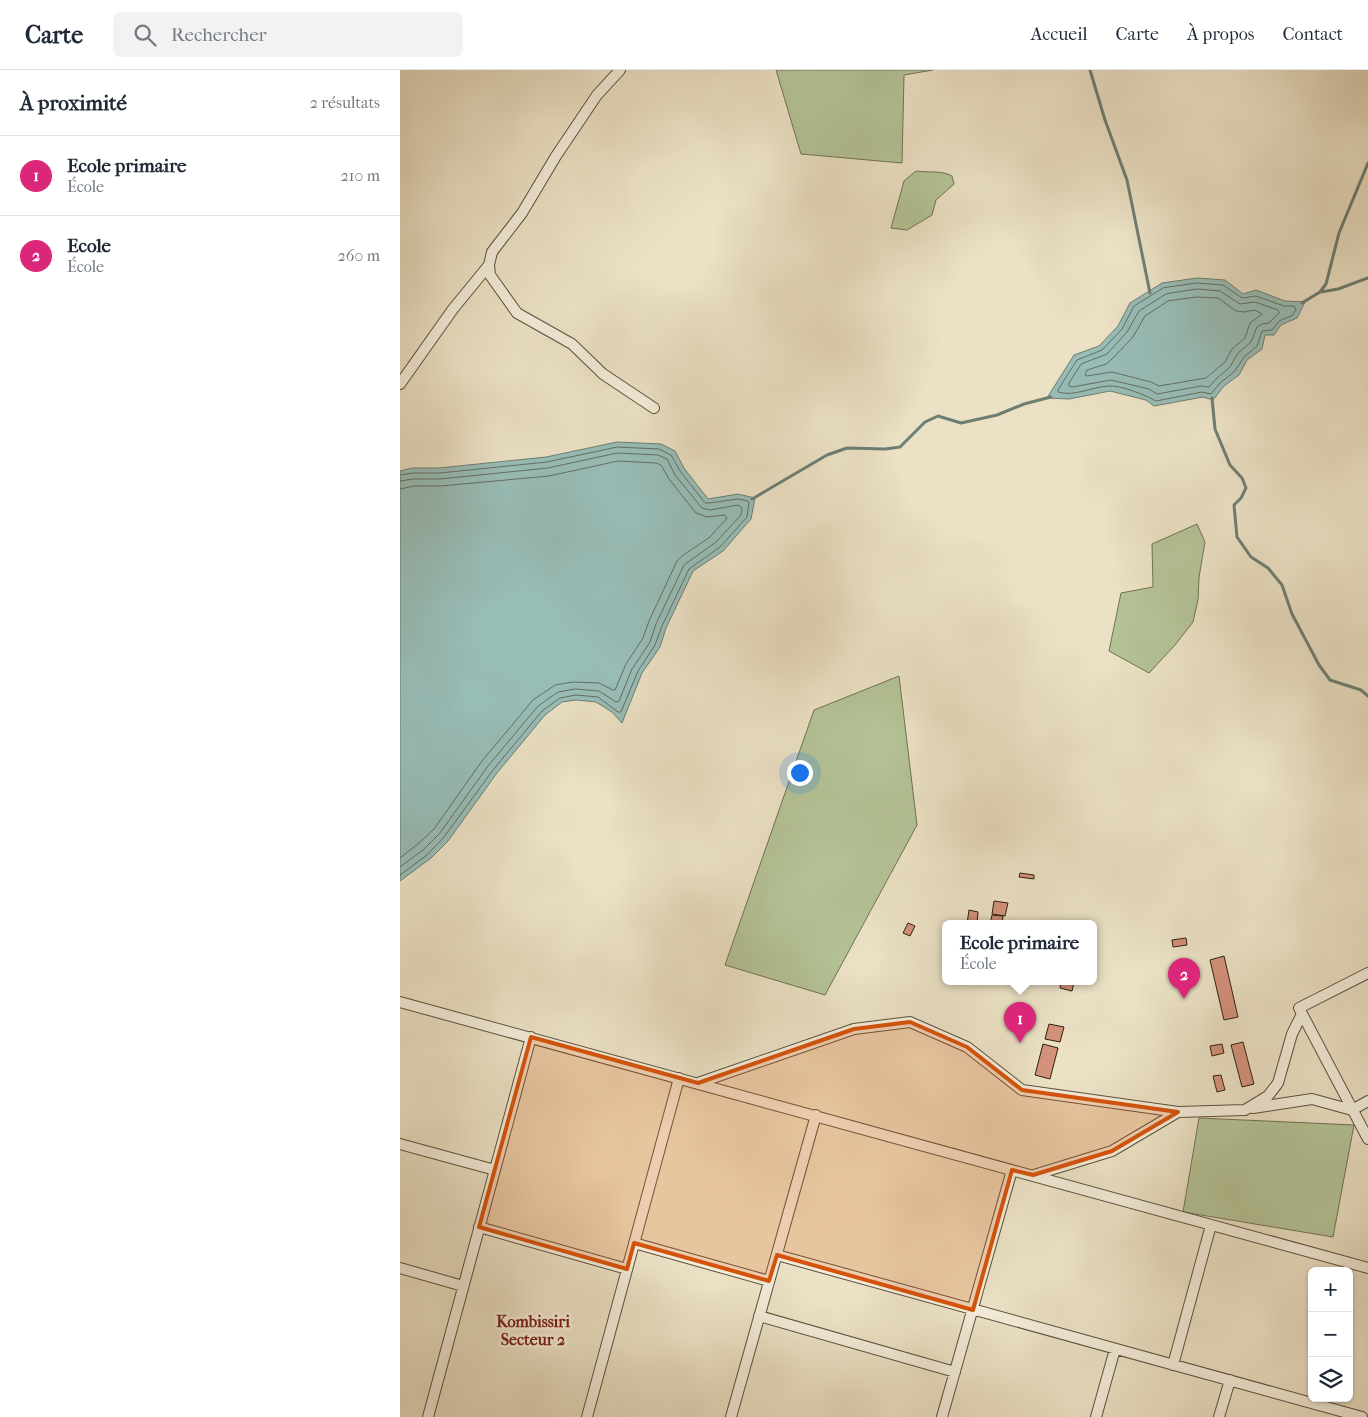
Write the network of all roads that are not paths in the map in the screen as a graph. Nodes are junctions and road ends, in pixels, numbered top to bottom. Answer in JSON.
{"nodes":[{"id":1,"x":620,"y":70,"type":"edge"},
{"id":2,"x":489,"y":265,"type":"junction"},
{"id":3,"x":400,"y":384,"type":"edge"},
{"id":4,"x":654,"y":408,"type":"dead end"},
{"id":5,"x":1368,"y":973,"type":"edge"},
{"id":6,"x":400,"y":1002,"type":"edge"},
{"id":7,"x":1302,"y":1014,"type":"junction"},
{"id":8,"x":531,"y":1038,"type":"junction"},
{"id":9,"x":679,"y":1078,"type":"junction"},
{"id":10,"x":698,"y":1083,"type":"junction"},
{"id":11,"x":1368,"y":1101,"type":"edge"},
{"id":12,"x":1245,"y":1110,"type":"junction"},
{"id":13,"x":1352,"y":1110,"type":"junction"},
{"id":14,"x":1178,"y":1112,"type":"junction"},
{"id":15,"x":816,"y":1116,"type":"junction"},
{"id":16,"x":1368,"y":1139,"type":"edge"},
{"id":17,"x":400,"y":1144,"type":"edge"},
{"id":18,"x":495,"y":1170,"type":"junction"},
{"id":19,"x":1012,"y":1170,"type":"junction"},
{"id":20,"x":1033,"y":1175,"type":"junction"},
{"id":21,"x":1211,"y":1224,"type":"junction"},
{"id":22,"x":480,"y":1227,"type":"junction"},
{"id":23,"x":634,"y":1242,"type":"junction"},
{"id":24,"x":776,"y":1255,"type":"junction"},
{"id":25,"x":400,"y":1268,"type":"edge"},
{"id":26,"x":1368,"y":1268,"type":"edge"},
{"id":27,"x":627,"y":1269,"type":"junction"},
{"id":28,"x":769,"y":1281,"type":"junction"},
{"id":29,"x":463,"y":1286,"type":"junction"},
{"id":30,"x":973,"y":1310,"type":"junction"},
{"id":31,"x":759,"y":1316,"type":"junction"},
{"id":32,"x":1115,"y":1349,"type":"junction"},
{"id":33,"x":1174,"y":1365,"type":"junction"},
{"id":34,"x":955,"y":1372,"type":"junction"},
{"id":35,"x":1230,"y":1380,"type":"junction"},
{"id":36,"x":428,"y":1417,"type":"edge"},
{"id":37,"x":587,"y":1417,"type":"edge"},
{"id":38,"x":730,"y":1417,"type":"edge"},
{"id":39,"x":942,"y":1417,"type":"edge"},
{"id":40,"x":1096,"y":1417,"type":"edge"},
{"id":41,"x":1219,"y":1417,"type":"edge"},
{"id":42,"x":1362,"y":1417,"type":"edge"}],
"edges":[{"from":1,"to":2,"type":"street"},
{"from":2,"to":3,"type":"street"},
{"from":2,"to":4,"type":"street"},
{"from":5,"to":7,"type":"street"},
{"from":6,"to":8,"type":"street"},
{"from":7,"to":12,"type":"street"},
{"from":7,"to":13,"type":"street"},
{"from":8,"to":9,"type":"street"},
{"from":8,"to":18,"type":"street"},
{"from":9,"to":10,"type":"street"},
{"from":9,"to":23,"type":"street"},
{"from":10,"to":14,"type":"street"},
{"from":10,"to":15,"type":"street"},
{"from":11,"to":13,"type":"street"},
{"from":12,"to":13,"type":"street"},
{"from":12,"to":14,"type":"street"},
{"from":13,"to":16,"type":"street"},
{"from":14,"to":20,"type":"street"},
{"from":15,"to":19,"type":"street"},
{"from":15,"to":24,"type":"street"},
{"from":17,"to":18,"type":"street"},
{"from":18,"to":22,"type":"street"},
{"from":19,"to":20,"type":"street"},
{"from":19,"to":30,"type":"street"},
{"from":20,"to":21,"type":"street"},
{"from":21,"to":26,"type":"street"},
{"from":21,"to":33,"type":"street"},
{"from":22,"to":27,"type":"street"},
{"from":22,"to":29,"type":"street"},
{"from":23,"to":27,"type":"street"},
{"from":23,"to":28,"type":"street"},
{"from":24,"to":28,"type":"street"},
{"from":24,"to":30,"type":"street"},
{"from":25,"to":29,"type":"street"},
{"from":27,"to":37,"type":"street"},
{"from":28,"to":31,"type":"street"},
{"from":29,"to":36,"type":"street"},
{"from":30,"to":32,"type":"street"},
{"from":30,"to":34,"type":"street"},
{"from":31,"to":34,"type":"street"},
{"from":31,"to":38,"type":"street"},
{"from":32,"to":33,"type":"street"},
{"from":32,"to":40,"type":"street"},
{"from":33,"to":35,"type":"street"},
{"from":34,"to":39,"type":"street"},
{"from":35,"to":41,"type":"street"},
{"from":35,"to":42,"type":"street"}]}
